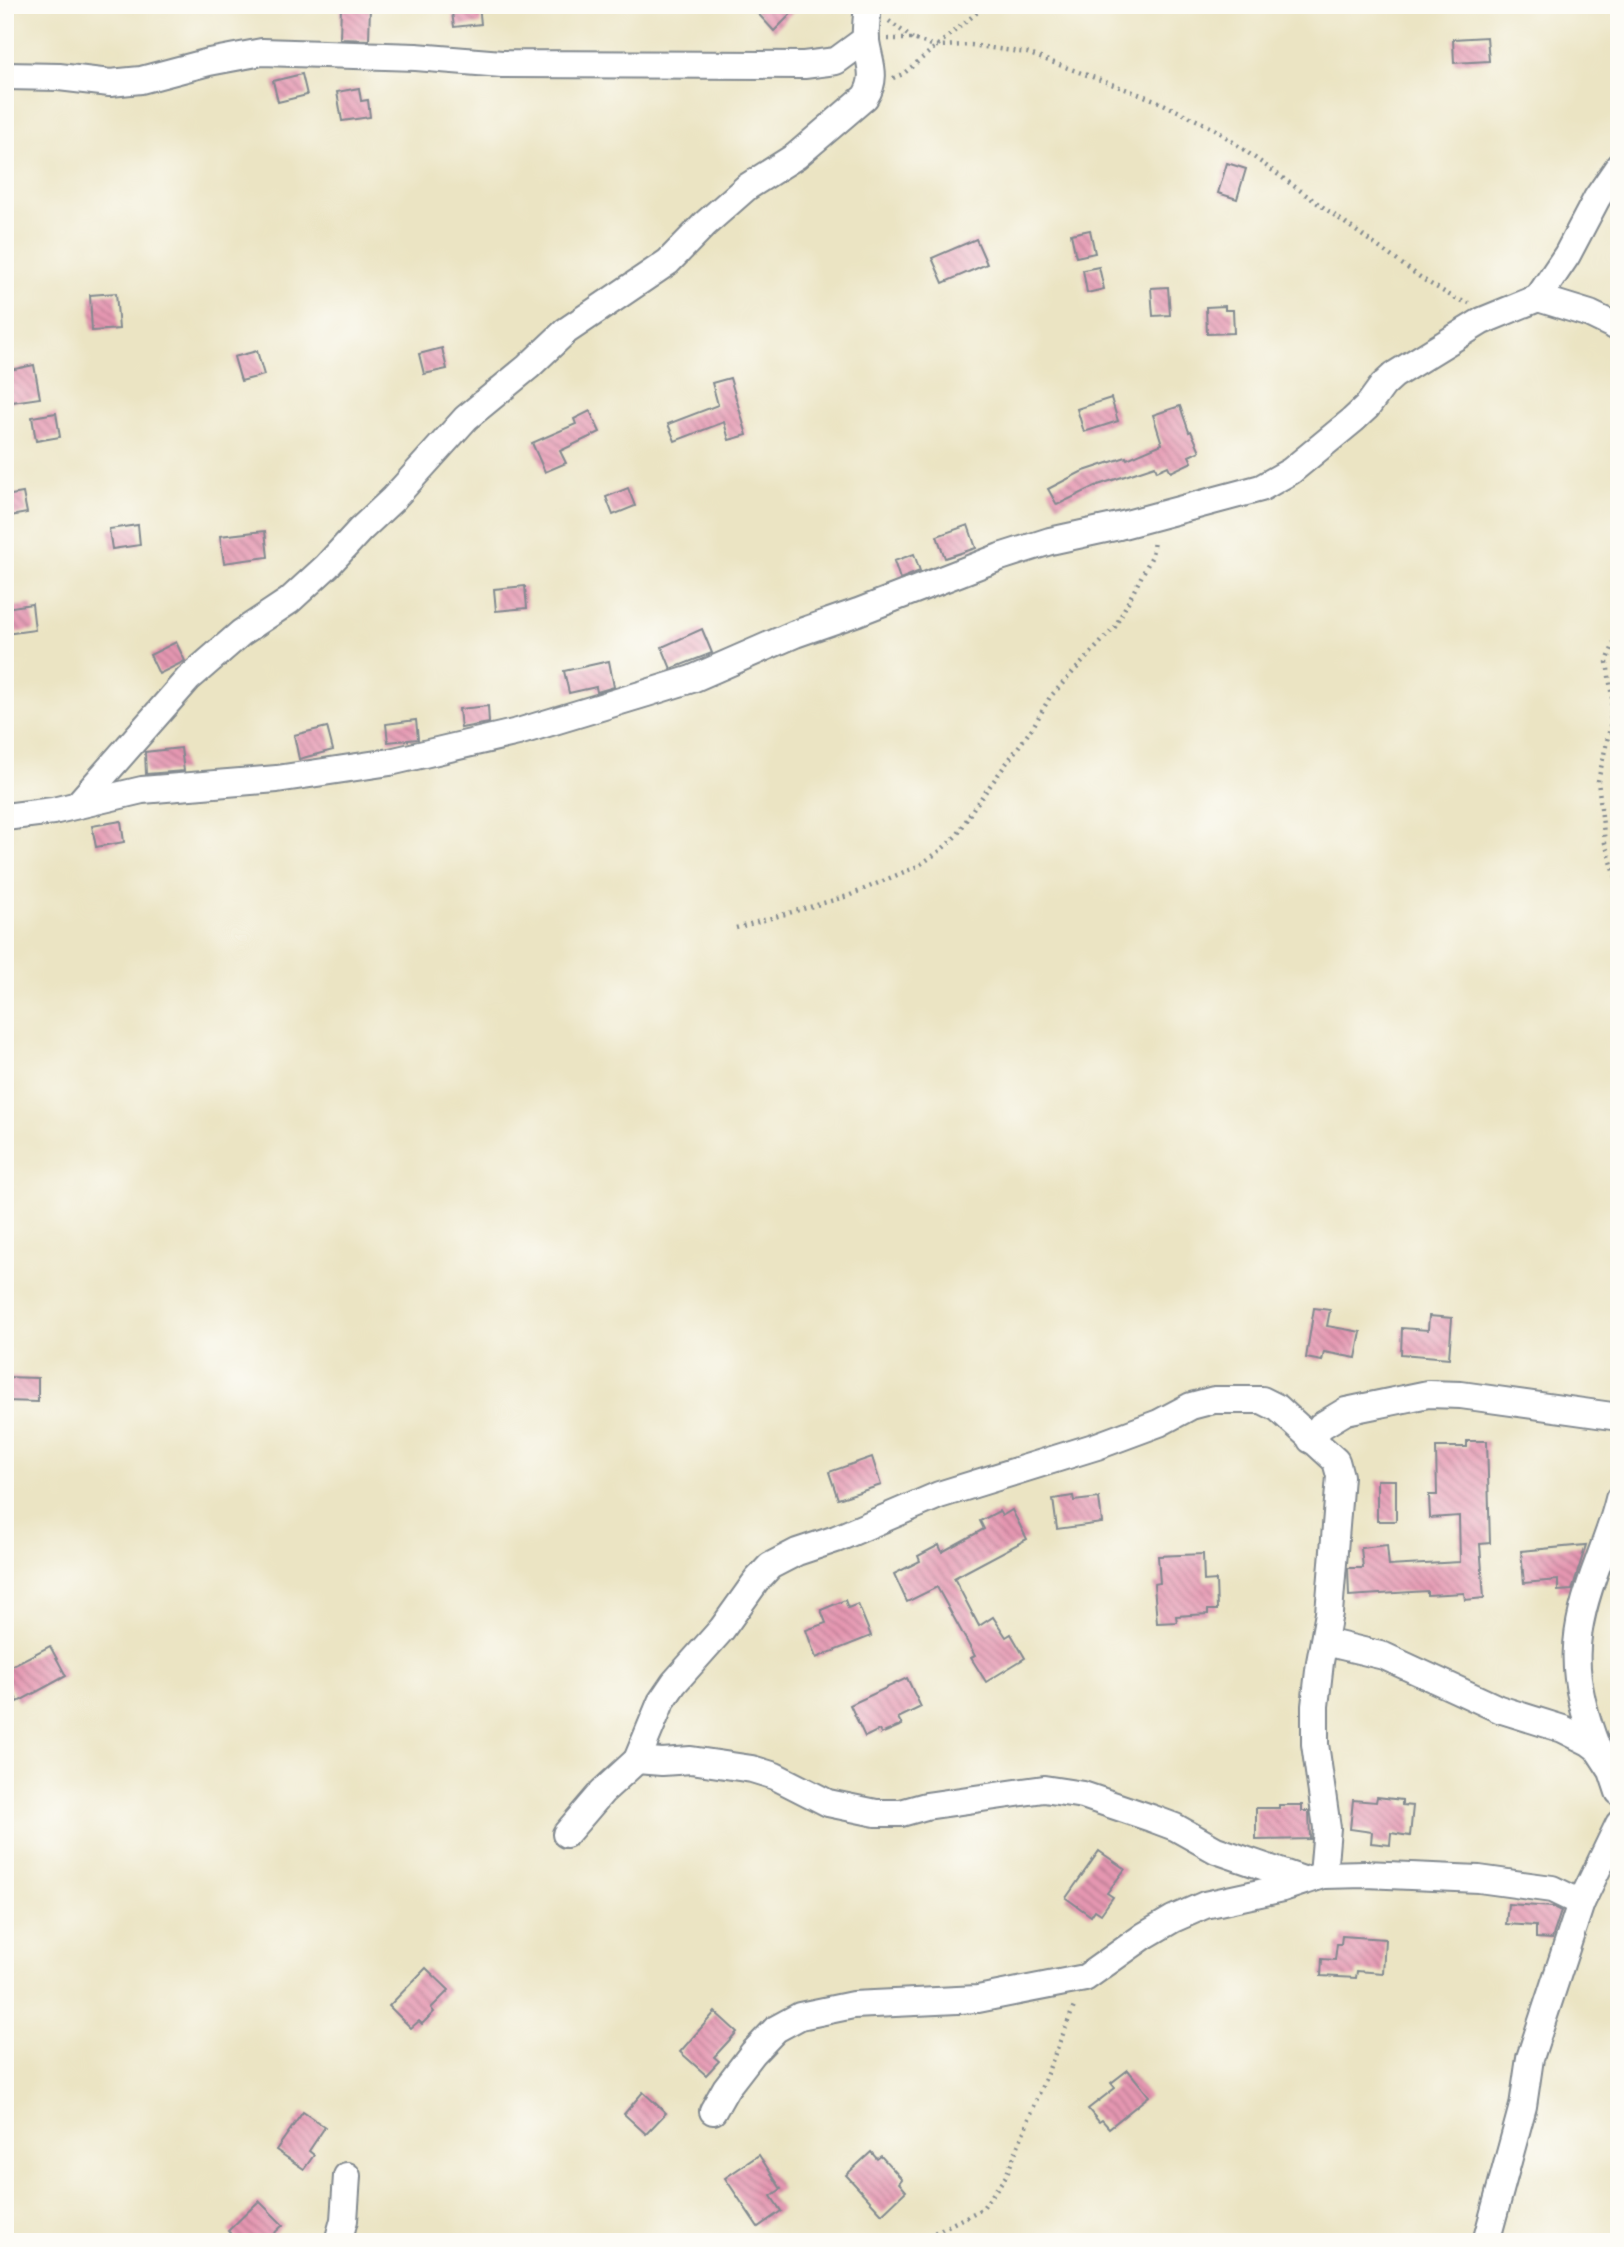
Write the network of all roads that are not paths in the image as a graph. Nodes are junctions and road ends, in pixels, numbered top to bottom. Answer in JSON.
{"nodes":[{"id":1,"x":868,"y":5,"type":"edge"},
{"id":2,"x":866,"y":39,"type":"junction"},
{"id":3,"x":5,"y":76,"type":"edge"},
{"id":4,"x":1619,"y":166,"type":"edge"},
{"id":5,"x":1538,"y":298,"type":"junction"},
{"id":6,"x":1619,"y":328,"type":"edge"},
{"id":7,"x":78,"y":804,"type":"junction"},
{"id":8,"x":5,"y":817,"type":"edge"},
{"id":9,"x":1619,"y":1417,"type":"edge"},
{"id":10,"x":1311,"y":1440,"type":"junction"},
{"id":11,"x":1619,"y":1499,"type":"edge"},
{"id":12,"x":1325,"y":1642,"type":"junction"},
{"id":13,"x":1597,"y":1748,"type":"junction"},
{"id":14,"x":637,"y":1760,"type":"junction"},
{"id":15,"x":1619,"y":1792,"type":"edge"},
{"id":16,"x":1619,"y":1824,"type":"edge"},
{"id":17,"x":566,"y":1834,"type":"dead end"},
{"id":18,"x":1313,"y":1878,"type":"junction"},
{"id":19,"x":1581,"y":1903,"type":"junction"},
{"id":20,"x":713,"y":2111,"type":"dead end"},
{"id":21,"x":347,"y":2176,"type":"dead end"},
{"id":22,"x":338,"y":2242,"type":"edge"},
{"id":23,"x":1486,"y":2242,"type":"edge"}],
"edges":[{"from":1,"to":2,"type":"street"},
{"from":2,"to":3,"type":"street"},
{"from":2,"to":7,"type":"street"},
{"from":4,"to":5,"type":"street"},
{"from":5,"to":6,"type":"street"},
{"from":5,"to":7,"type":"street"},
{"from":7,"to":8,"type":"street"},
{"from":9,"to":10,"type":"street"},
{"from":10,"to":12,"type":"street"},
{"from":10,"to":14,"type":"street"},
{"from":11,"to":13,"type":"street"},
{"from":12,"to":13,"type":"street"},
{"from":12,"to":18,"type":"street"},
{"from":13,"to":15,"type":"street"},
{"from":14,"to":17,"type":"street"},
{"from":14,"to":18,"type":"street"},
{"from":16,"to":19,"type":"street"},
{"from":18,"to":19,"type":"street"},
{"from":18,"to":20,"type":"street"},
{"from":19,"to":23,"type":"street"},
{"from":21,"to":22,"type":"street"}]}
